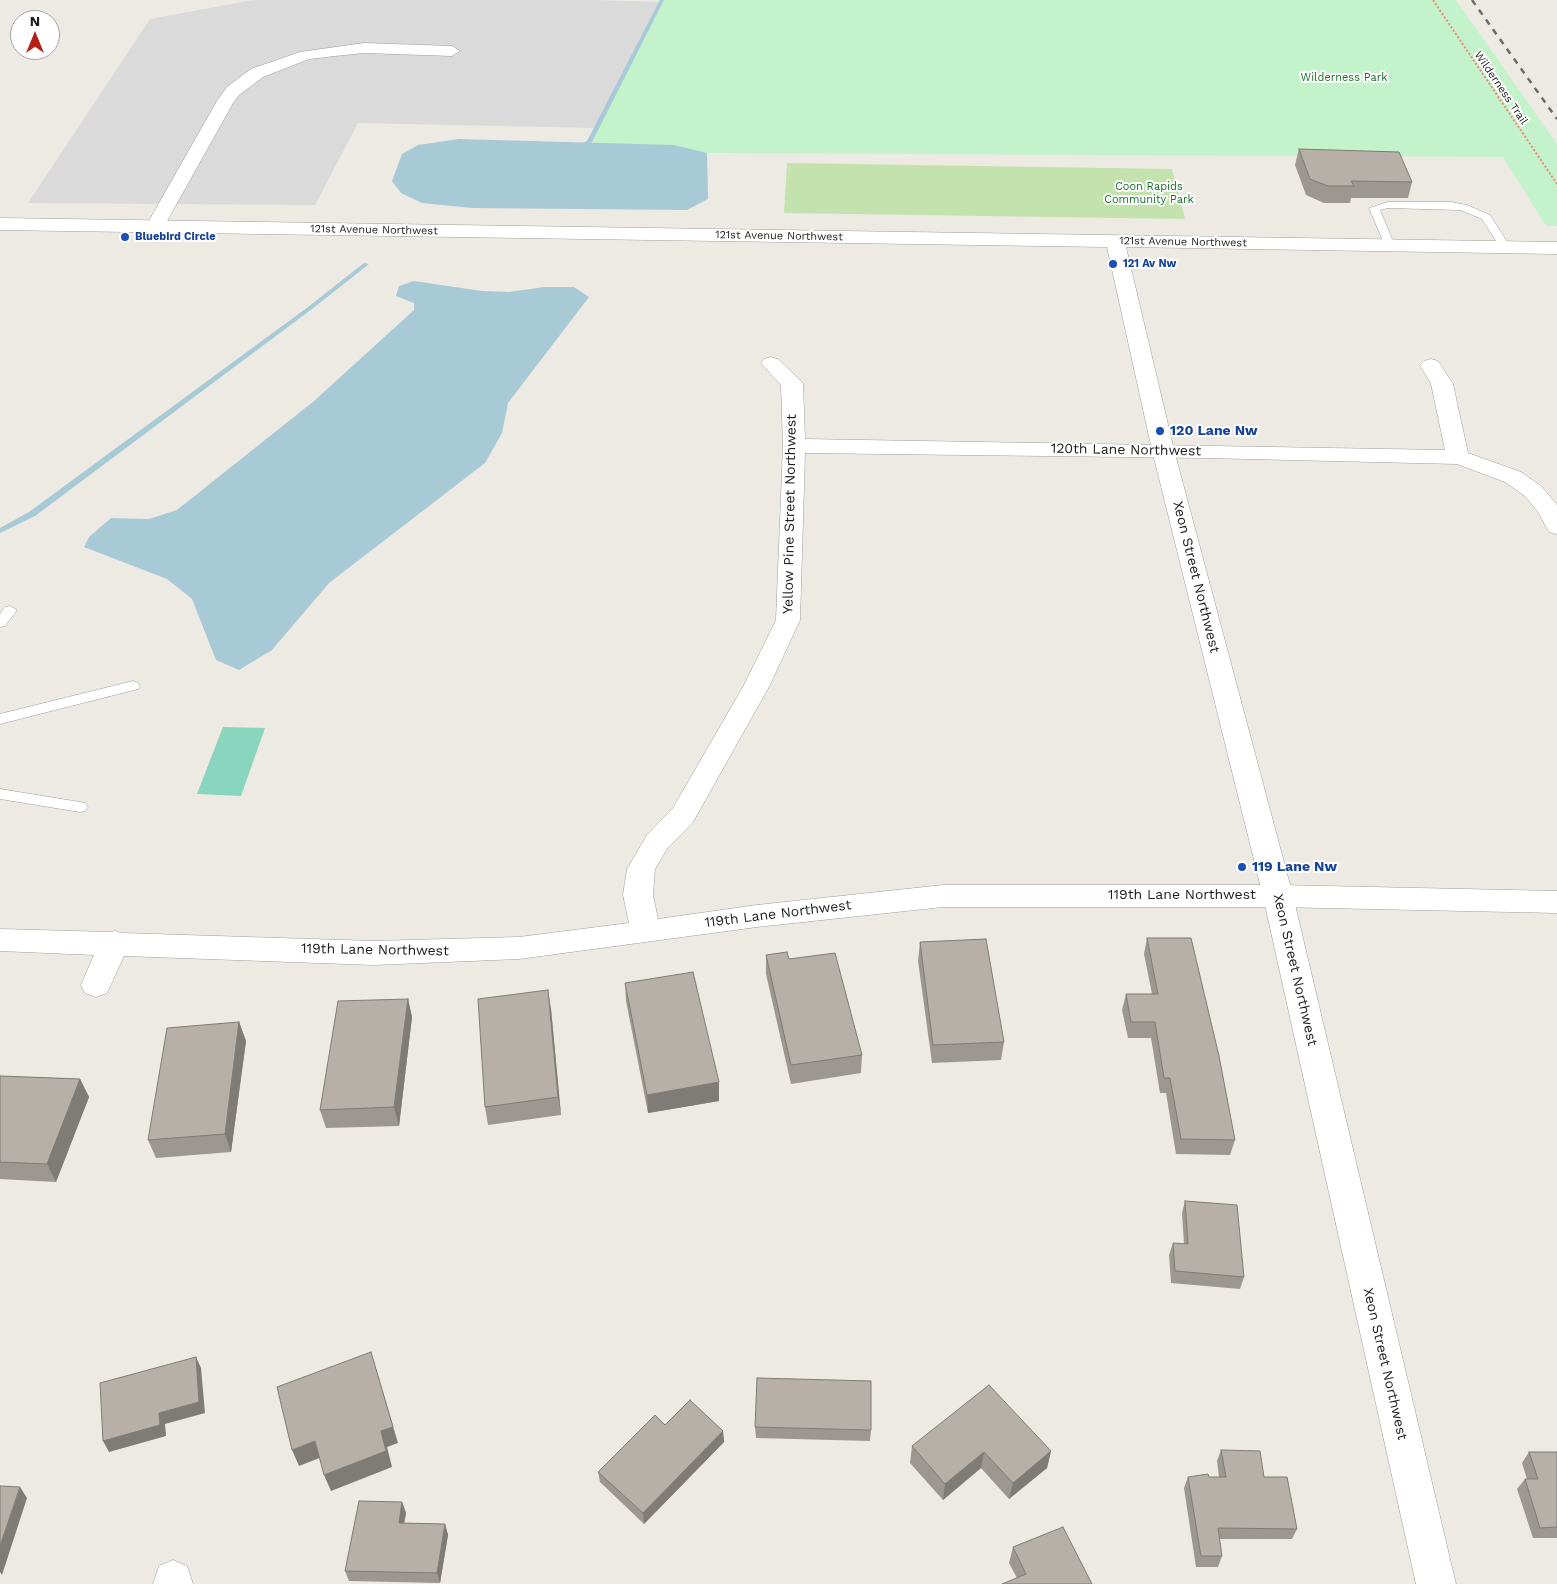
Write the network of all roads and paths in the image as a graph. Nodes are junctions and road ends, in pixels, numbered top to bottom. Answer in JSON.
{"nodes":[{"id":1,"x":1433,"y":0,"type":"edge"},
{"id":2,"x":452,"y":51,"type":"dead end"},
{"id":3,"x":1557,"y":184,"type":"edge"},
{"id":4,"x":0,"y":224,"type":"edge"},
{"id":5,"x":155,"y":226,"type":"junction"},
{"id":6,"x":1115,"y":241,"type":"junction"},
{"id":7,"x":1390,"y":246,"type":"junction"},
{"id":8,"x":1506,"y":248,"type":"junction"},
{"id":9,"x":1557,"y":248,"type":"edge"},
{"id":10,"x":771,"y":363,"type":"dead end"},
{"id":11,"x":1431,"y":365,"type":"dead end"},
{"id":12,"x":794,"y":446,"type":"junction"},
{"id":13,"x":1163,"y":450,"type":"junction"},
{"id":14,"x":1458,"y":457,"type":"junction"},
{"id":15,"x":1557,"y":527,"type":"edge"},
{"id":16,"x":10,"y":610,"type":"dead end"},
{"id":17,"x":0,"y":623,"type":"edge"},
{"id":18,"x":133,"y":686,"type":"dead end"},
{"id":19,"x":0,"y":719,"type":"edge"},
{"id":20,"x":0,"y":794,"type":"edge"},
{"id":21,"x":80,"y":806,"type":"dead end"},
{"id":22,"x":1278,"y":896,"type":"junction"},
{"id":23,"x":1557,"y":902,"type":"edge"},
{"id":24,"x":646,"y":931,"type":"junction"},
{"id":25,"x":0,"y":940,"type":"edge"},
{"id":26,"x":115,"y":942,"type":"junction"},
{"id":27,"x":96,"y":985,"type":"dead end"},
{"id":28,"x":1436,"y":1584,"type":"edge"}],
"edges":[{"from":1,"to":3,"type":"path","name":"Wilderness Trail"},
{"from":2,"to":5,"type":"street"},
{"from":4,"to":5,"type":"street","name":"121st Avenue Northwest"},
{"from":5,"to":6,"type":"street","name":"121st Avenue Northwest"},
{"from":6,"to":7,"type":"street","name":"121st Avenue Northwest"},
{"from":6,"to":13,"type":"street","name":"Xeon Street Northwest"},
{"from":7,"to":8,"type":"street","name":"121st Avenue Northwest"},
{"from":7,"to":8,"type":"lane"},
{"from":8,"to":9,"type":"street","name":"121st Avenue Northwest"},
{"from":10,"to":12,"type":"street","name":"Yellow Pine Street Northwest"},
{"from":11,"to":14,"type":"street"},
{"from":12,"to":13,"type":"street","name":"120th Lane Northwest"},
{"from":12,"to":24,"type":"street","name":"Yellow Pine Street Northwest"},
{"from":13,"to":14,"type":"street","name":"120th Lane Northwest"},
{"from":13,"to":22,"type":"street","name":"Xeon Street Northwest"},
{"from":14,"to":15,"type":"street","name":"120th Lane Northwest"},
{"from":16,"to":17,"type":"lane"},
{"from":18,"to":19,"type":"lane"},
{"from":20,"to":21,"type":"lane"},
{"from":22,"to":23,"type":"street","name":"119th Lane Northwest"},
{"from":22,"to":24,"type":"street","name":"119th Lane Northwest"},
{"from":22,"to":28,"type":"street","name":"Xeon Street Northwest"},
{"from":24,"to":26,"type":"street","name":"119th Lane Northwest"},
{"from":25,"to":26,"type":"street","name":"119th Lane Northwest"},
{"from":26,"to":27,"type":"street"}]}
